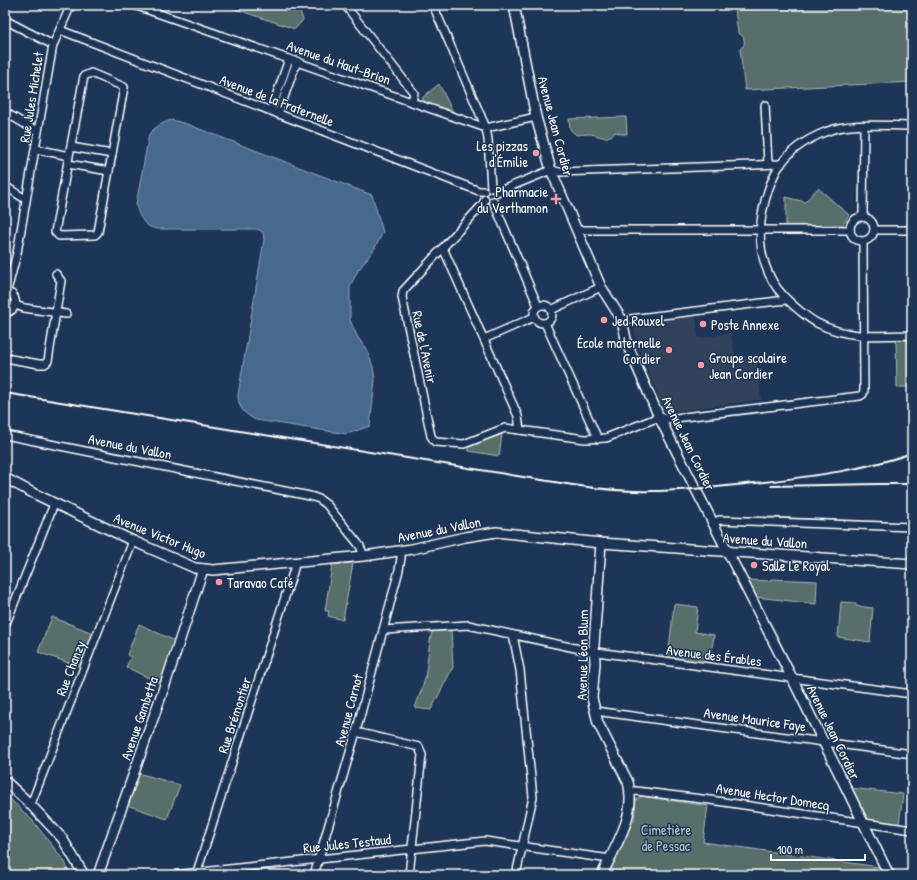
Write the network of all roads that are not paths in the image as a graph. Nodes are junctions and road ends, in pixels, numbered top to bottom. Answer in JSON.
{"nodes":[{"id":1,"x":71,"y":5,"type":"edge"},
{"id":2,"x":134,"y":5,"type":"edge"},
{"id":3,"x":345,"y":5,"type":"edge"},
{"id":4,"x":433,"y":5,"type":"edge"},
{"id":5,"x":514,"y":5,"type":"edge"},
{"id":6,"x":5,"y":20,"type":"edge"},
{"id":7,"x":60,"y":30,"type":"junction"},
{"id":8,"x":53,"y":45,"type":"junction"},
{"id":9,"x":289,"y":59,"type":"junction"},
{"id":10,"x":297,"y":61,"type":"junction"},
{"id":11,"x":412,"y":102,"type":"junction"},
{"id":12,"x":765,"y":105,"type":"dead end"},
{"id":13,"x":271,"y":111,"type":"junction"},
{"id":14,"x":5,"y":112,"type":"edge"},
{"id":15,"x":278,"y":114,"type":"junction"},
{"id":16,"x":536,"y":117,"type":"junction"},
{"id":17,"x":864,"y":126,"type":"junction"},
{"id":18,"x":912,"y":126,"type":"edge"},
{"id":19,"x":486,"y":128,"type":"junction"},
{"id":20,"x":38,"y":131,"type":"junction"},
{"id":21,"x":71,"y":147,"type":"junction"},
{"id":22,"x":36,"y":149,"type":"junction"},
{"id":23,"x":112,"y":154,"type":"junction"},
{"id":24,"x":69,"y":156,"type":"junction"},
{"id":25,"x":68,"y":164,"type":"junction"},
{"id":26,"x":768,"y":164,"type":"junction"},
{"id":27,"x":781,"y":164,"type":"junction"},
{"id":28,"x":551,"y":170,"type":"junction"},
{"id":29,"x":109,"y":171,"type":"junction"},
{"id":30,"x":5,"y":186,"type":"edge"},
{"id":31,"x":491,"y":190,"type":"junction"},
{"id":32,"x":25,"y":199,"type":"junction"},
{"id":33,"x":489,"y":200,"type":"junction"},
{"id":34,"x":863,"y":217,"type":"junction"},
{"id":35,"x":760,"y":229,"type":"junction"},
{"id":36,"x":578,"y":230,"type":"junction"},
{"id":37,"x":850,"y":230,"type":"junction"},
{"id":38,"x":875,"y":230,"type":"junction"},
{"id":39,"x":912,"y":230,"type":"edge"},
{"id":40,"x":863,"y":242,"type":"junction"},
{"id":41,"x":443,"y":248,"type":"junction"},
{"id":42,"x":56,"y":274,"type":"dead end"},
{"id":43,"x":602,"y":287,"type":"junction"},
{"id":44,"x":6,"y":291,"type":"edge"},
{"id":45,"x":786,"y":300,"type":"junction"},
{"id":46,"x":15,"y":305,"type":"junction"},
{"id":47,"x":538,"y":306,"type":"junction"},
{"id":48,"x":551,"y":310,"type":"junction"},
{"id":49,"x":55,"y":312,"type":"junction"},
{"id":50,"x":5,"y":313,"type":"edge"},
{"id":51,"x":66,"y":314,"type":"dead end"},
{"id":52,"x":534,"y":317,"type":"junction"},
{"id":53,"x":622,"y":320,"type":"junction"},
{"id":54,"x":545,"y":323,"type":"junction"},
{"id":55,"x":912,"y":335,"type":"edge"},
{"id":56,"x":864,"y":336,"type":"junction"},
{"id":57,"x":484,"y":340,"type":"junction"},
{"id":58,"x":5,"y":358,"type":"edge"},
{"id":59,"x":660,"y":417,"type":"junction"},
{"id":60,"x":520,"y":430,"type":"junction"},
{"id":61,"x":5,"y":435,"type":"edge"},
{"id":62,"x":598,"y":439,"type":"junction"},
{"id":63,"x":5,"y":478,"type":"edge"},
{"id":64,"x":54,"y":504,"type":"junction"},
{"id":65,"x":714,"y":523,"type":"junction"},
{"id":66,"x":912,"y":527,"type":"edge"},
{"id":67,"x":133,"y":541,"type":"junction"},
{"id":68,"x":601,"y":543,"type":"junction"},
{"id":69,"x":401,"y":551,"type":"junction"},
{"id":70,"x":728,"y":551,"type":"junction"},
{"id":71,"x":364,"y":556,"type":"junction"},
{"id":72,"x":295,"y":563,"type":"junction"},
{"id":73,"x":912,"y":564,"type":"edge"},
{"id":74,"x":203,"y":570,"type":"junction"},
{"id":75,"x":5,"y":626,"type":"edge"},
{"id":76,"x":383,"y":630,"type":"junction"},
{"id":77,"x":513,"y":635,"type":"junction"},
{"id":78,"x":594,"y":652,"type":"junction"},
{"id":79,"x":792,"y":678,"type":"junction"},
{"id":80,"x":912,"y":694,"type":"edge"},
{"id":81,"x":595,"y":711,"type":"junction"},
{"id":82,"x":356,"y":732,"type":"junction"},
{"id":83,"x":823,"y":742,"type":"junction"},
{"id":84,"x":912,"y":754,"type":"edge"},
{"id":85,"x":5,"y":780,"type":"edge"},
{"id":86,"x":630,"y":792,"type":"junction"},
{"id":87,"x":29,"y":803,"type":"junction"},
{"id":88,"x":863,"y":823,"type":"junction"},
{"id":89,"x":912,"y":830,"type":"edge"},
{"id":90,"x":522,"y":846,"type":"junction"},
{"id":91,"x":412,"y":850,"type":"junction"},
{"id":92,"x":610,"y":858,"type":"junction"},
{"id":93,"x":319,"y":860,"type":"junction"},
{"id":94,"x":196,"y":874,"type":"edge"},
{"id":95,"x":84,"y":875,"type":"edge"},
{"id":96,"x":98,"y":875,"type":"edge"},
{"id":97,"x":174,"y":875,"type":"edge"},
{"id":98,"x":314,"y":875,"type":"edge"},
{"id":99,"x":409,"y":875,"type":"edge"},
{"id":100,"x":516,"y":875,"type":"edge"},
{"id":101,"x":602,"y":875,"type":"edge"},
{"id":102,"x":889,"y":875,"type":"edge"}],
"edges":[{"from":1,"to":7,"type":"street","name":"Rue Jules Michelet"},
{"from":2,"to":9,"type":"street","name":"Avenue du Haut-Brion"},
{"from":3,"to":11,"type":"street"},
{"from":4,"to":19,"type":"street"},
{"from":5,"to":16,"type":"street","name":"Avenue Jean Cordier"},
{"from":6,"to":8,"type":"street"},
{"from":7,"to":8,"type":"street","name":"Rue Jules Michelet"},
{"from":7,"to":13,"type":"street","name":"Avenue de la Fraternelle"},
{"from":8,"to":20,"type":"street","name":"Rue Jules Michelet"},
{"from":9,"to":10,"type":"street","name":"Avenue du Haut-Brion"},
{"from":9,"to":13,"type":"street"},
{"from":10,"to":11,"type":"street","name":"Avenue du Haut-Brion"},
{"from":10,"to":15,"type":"street"},
{"from":11,"to":19,"type":"street","name":"Avenue du Haut-Brion"},
{"from":12,"to":26,"type":"street"},
{"from":13,"to":15,"type":"street","name":"Avenue de la Fraternelle"},
{"from":14,"to":20,"type":"street"},
{"from":15,"to":31,"type":"street","name":"Avenue de la Fraternelle"},
{"from":16,"to":19,"type":"street"},
{"from":16,"to":28,"type":"street","name":"Avenue Jean Cordier"},
{"from":17,"to":18,"type":"street"},
{"from":17,"to":27,"type":"street"},
{"from":17,"to":34,"type":"street"},
{"from":19,"to":31,"type":"street"},
{"from":20,"to":22,"type":"street","name":"Rue Jules Michelet"},
{"from":21,"to":23,"type":"street"},
{"from":21,"to":23,"type":"street"},
{"from":21,"to":24,"type":"street"},
{"from":22,"to":24,"type":"street"},
{"from":22,"to":32,"type":"street","name":"Rue Jules Michelet"},
{"from":23,"to":29,"type":"street"},
{"from":24,"to":25,"type":"street"},
{"from":25,"to":29,"type":"street"},
{"from":25,"to":29,"type":"street"},
{"from":26,"to":27,"type":"street"},
{"from":26,"to":28,"type":"street"},
{"from":27,"to":35,"type":"street"},
{"from":28,"to":31,"type":"street"},
{"from":28,"to":36,"type":"street","name":"Avenue Jean Cordier"},
{"from":30,"to":32,"type":"street"},
{"from":31,"to":33,"type":"street"},
{"from":31,"to":33,"type":"street","name":"Rue de l'Avenir"},
{"from":32,"to":44,"type":"street","name":"Rue Jules Michelet"},
{"from":33,"to":41,"type":"street","name":"Rue de l'Avenir"},
{"from":33,"to":47,"type":"street"},
{"from":34,"to":37,"type":"street"},
{"from":34,"to":38,"type":"street"},
{"from":35,"to":36,"type":"street"},
{"from":35,"to":37,"type":"street"},
{"from":35,"to":45,"type":"street"},
{"from":36,"to":43,"type":"street","name":"Avenue Jean Cordier"},
{"from":37,"to":40,"type":"street"},
{"from":38,"to":39,"type":"street"},
{"from":38,"to":40,"type":"street"},
{"from":40,"to":56,"type":"street"},
{"from":41,"to":57,"type":"street"},
{"from":41,"to":60,"type":"street","name":"Rue de l'Avenir"},
{"from":42,"to":49,"type":"street"},
{"from":43,"to":48,"type":"street"},
{"from":43,"to":53,"type":"street","name":"Avenue Jean Cordier"},
{"from":44,"to":46,"type":"street"},
{"from":45,"to":53,"type":"street"},
{"from":45,"to":56,"type":"street"},
{"from":46,"to":49,"type":"street"},
{"from":46,"to":50,"type":"street"},
{"from":47,"to":48,"type":"street"},
{"from":47,"to":52,"type":"street"},
{"from":48,"to":54,"type":"street"},
{"from":49,"to":51,"type":"street"},
{"from":49,"to":58,"type":"street"},
{"from":52,"to":54,"type":"street"},
{"from":52,"to":57,"type":"street"},
{"from":53,"to":59,"type":"street","name":"Avenue Jean Cordier"},
{"from":54,"to":62,"type":"street"},
{"from":55,"to":56,"type":"street"},
{"from":56,"to":59,"type":"street"},
{"from":57,"to":60,"type":"street"},
{"from":59,"to":62,"type":"street"},
{"from":59,"to":65,"type":"street","name":"Avenue Jean Cordier"},
{"from":60,"to":62,"type":"street"},
{"from":61,"to":71,"type":"street","name":"Avenue du Vallon"},
{"from":63,"to":64,"type":"street","name":"Avenue Victor Hugo"},
{"from":64,"to":67,"type":"street","name":"Avenue Victor Hugo"},
{"from":64,"to":75,"type":"street"},
{"from":65,"to":66,"type":"street"},
{"from":65,"to":70,"type":"street","name":"Avenue Jean Cordier"},
{"from":67,"to":74,"type":"street","name":"Avenue Victor Hugo"},
{"from":67,"to":87,"type":"street","name":"Rue Chanzy"},
{"from":68,"to":69,"type":"street","name":"Avenue du Vallon"},
{"from":68,"to":70,"type":"street","name":"Avenue du Vallon"},
{"from":68,"to":78,"type":"street","name":"Avenue Léon Blum"},
{"from":69,"to":71,"type":"street","name":"Avenue du Vallon"},
{"from":69,"to":76,"type":"street","name":"Avenue Carnot"},
{"from":70,"to":73,"type":"street","name":"Avenue du Vallon"},
{"from":70,"to":79,"type":"street","name":"Avenue Jean Cordier"},
{"from":71,"to":72,"type":"street","name":"Avenue Victor Hugo"},
{"from":72,"to":74,"type":"street","name":"Avenue Victor Hugo"},
{"from":72,"to":94,"type":"street","name":"Rue Brémontier"},
{"from":74,"to":96,"type":"street","name":"Avenue Gambetta"},
{"from":76,"to":77,"type":"street","name":"Avenue des Érables"},
{"from":76,"to":82,"type":"street","name":"Avenue Carnot"},
{"from":77,"to":78,"type":"street","name":"Avenue des Érables"},
{"from":77,"to":90,"type":"street"},
{"from":78,"to":79,"type":"street","name":"Avenue des Érables"},
{"from":78,"to":81,"type":"street","name":"Avenue Léon Blum"},
{"from":79,"to":80,"type":"street","name":"Avenue des Érables"},
{"from":79,"to":83,"type":"street","name":"Avenue Jean Cordier"},
{"from":81,"to":83,"type":"street","name":"Avenue Maurice Faye"},
{"from":81,"to":86,"type":"street","name":"Avenue Léon Blum"},
{"from":82,"to":91,"type":"street"},
{"from":82,"to":93,"type":"street","name":"Avenue Carnot"},
{"from":83,"to":84,"type":"street","name":"Avenue Maurice Faye"},
{"from":83,"to":88,"type":"street","name":"Avenue Jean Cordier"},
{"from":85,"to":87,"type":"street"},
{"from":86,"to":88,"type":"street","name":"Avenue Hector Domecq"},
{"from":86,"to":92,"type":"street","name":"Avenue Léon Blum"},
{"from":87,"to":95,"type":"street"},
{"from":88,"to":89,"type":"street","name":"Avenue Hector Domecq"},
{"from":88,"to":102,"type":"street","name":"Avenue Jean Cordier"},
{"from":90,"to":91,"type":"street","name":"Rue Jules Testaud"},
{"from":90,"to":92,"type":"street","name":"Rue Jules Testaud"},
{"from":90,"to":100,"type":"street"},
{"from":91,"to":93,"type":"street","name":"Rue Jules Testaud"},
{"from":91,"to":99,"type":"street"},
{"from":92,"to":101,"type":"street","name":"Avenue Léon Blum"},
{"from":93,"to":94,"type":"street","name":"Rue Jules Testaud"},
{"from":93,"to":98,"type":"street","name":"Avenue Carnot"},
{"from":94,"to":97,"type":"street","name":"Rue Jules Testaud"}]}
